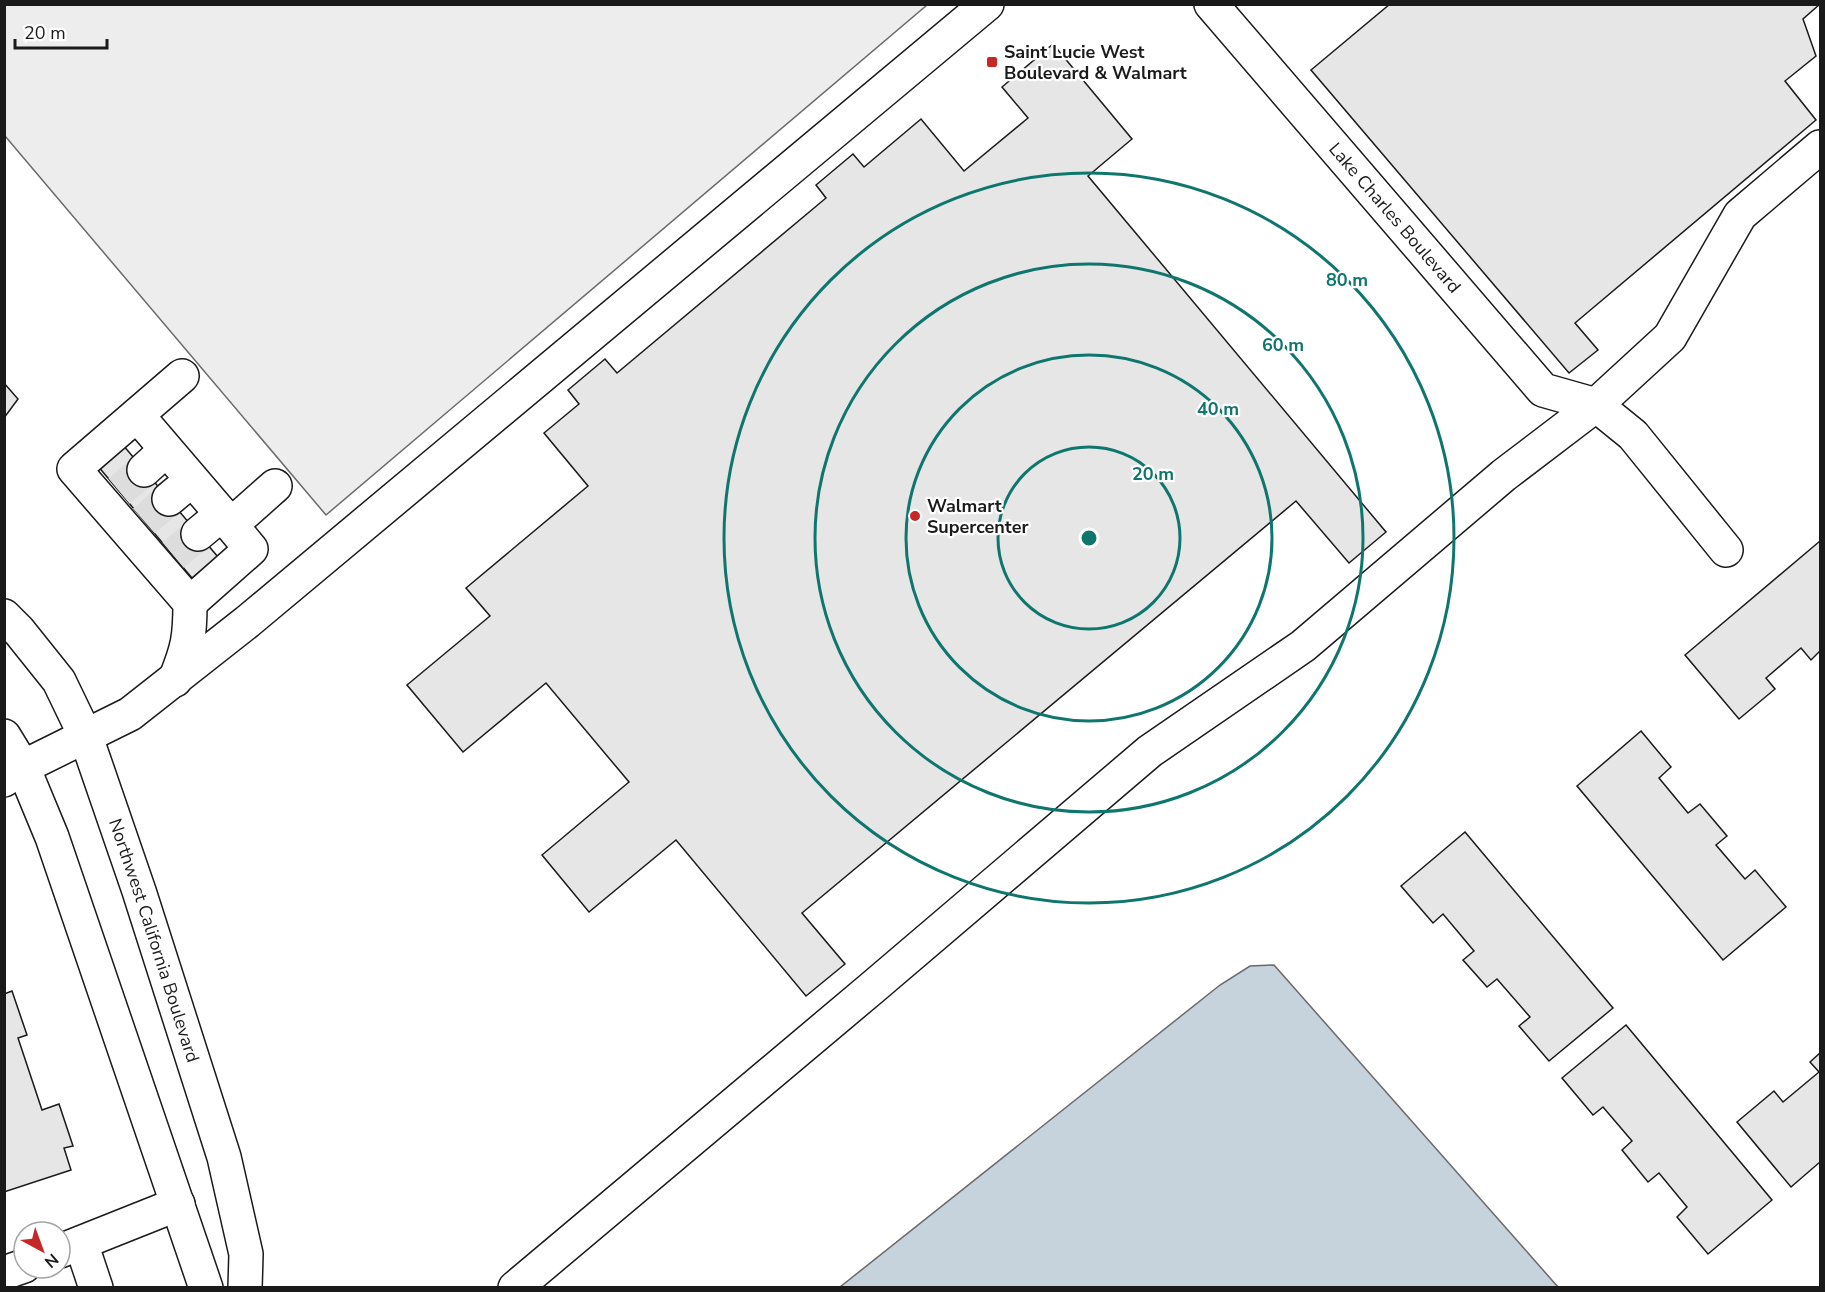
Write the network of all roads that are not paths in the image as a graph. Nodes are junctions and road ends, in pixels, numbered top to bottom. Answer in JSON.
{"nodes":[{"id":1,"x":987,"y":4,"type":"edge"},
{"id":2,"x":1211,"y":4,"type":"edge"},
{"id":3,"x":1821,"y":147,"type":"edge"},
{"id":4,"x":182,"y":376,"type":"dead end"},
{"id":5,"x":1596,"y":405,"type":"junction"},
{"id":6,"x":137,"y":415,"type":"junction"},
{"id":7,"x":275,"y":486,"type":"dead end"},
{"id":8,"x":217,"y":524,"type":"junction"},
{"id":9,"x":1726,"y":550,"type":"dead end"},
{"id":10,"x":190,"y":603,"type":"junction"},
{"id":11,"x":4,"y":616,"type":"edge"},
{"id":12,"x":174,"y":680,"type":"junction"},
{"id":13,"x":4,"y":736,"type":"edge"},
{"id":14,"x":86,"y":737,"type":"junction"},
{"id":15,"x":14,"y":774,"type":"edge"},
{"id":16,"x":178,"y":1204,"type":"junction"},
{"id":17,"x":72,"y":1246,"type":"edge"},
{"id":18,"x":72,"y":1250,"type":"edge"},
{"id":19,"x":96,"y":1287,"type":"edge"},
{"id":20,"x":206,"y":1287,"type":"edge"},
{"id":21,"x":245,"y":1287,"type":"edge"},
{"id":22,"x":515,"y":1287,"type":"edge"}],
"edges":[{"from":1,"to":12,"type":"street"},
{"from":2,"to":5,"type":"street","name":"Lake Charles Boulevard"},
{"from":3,"to":5,"type":"street"},
{"from":4,"to":6,"type":"street"},
{"from":5,"to":9,"type":"street"},
{"from":5,"to":22,"type":"street"},
{"from":6,"to":8,"type":"street"},
{"from":6,"to":10,"type":"street"},
{"from":7,"to":8,"type":"street"},
{"from":8,"to":10,"type":"street"},
{"from":10,"to":12,"type":"street"},
{"from":11,"to":14,"type":"street","name":"Northwest California Boulevard"},
{"from":12,"to":14,"type":"street"},
{"from":13,"to":15,"type":"street"},
{"from":14,"to":15,"type":"street"},
{"from":14,"to":21,"type":"street","name":"Northwest California Boulevard"},
{"from":15,"to":16,"type":"street"},
{"from":16,"to":17,"type":"street"},
{"from":16,"to":20,"type":"street"},
{"from":18,"to":19,"type":"street"}]}
